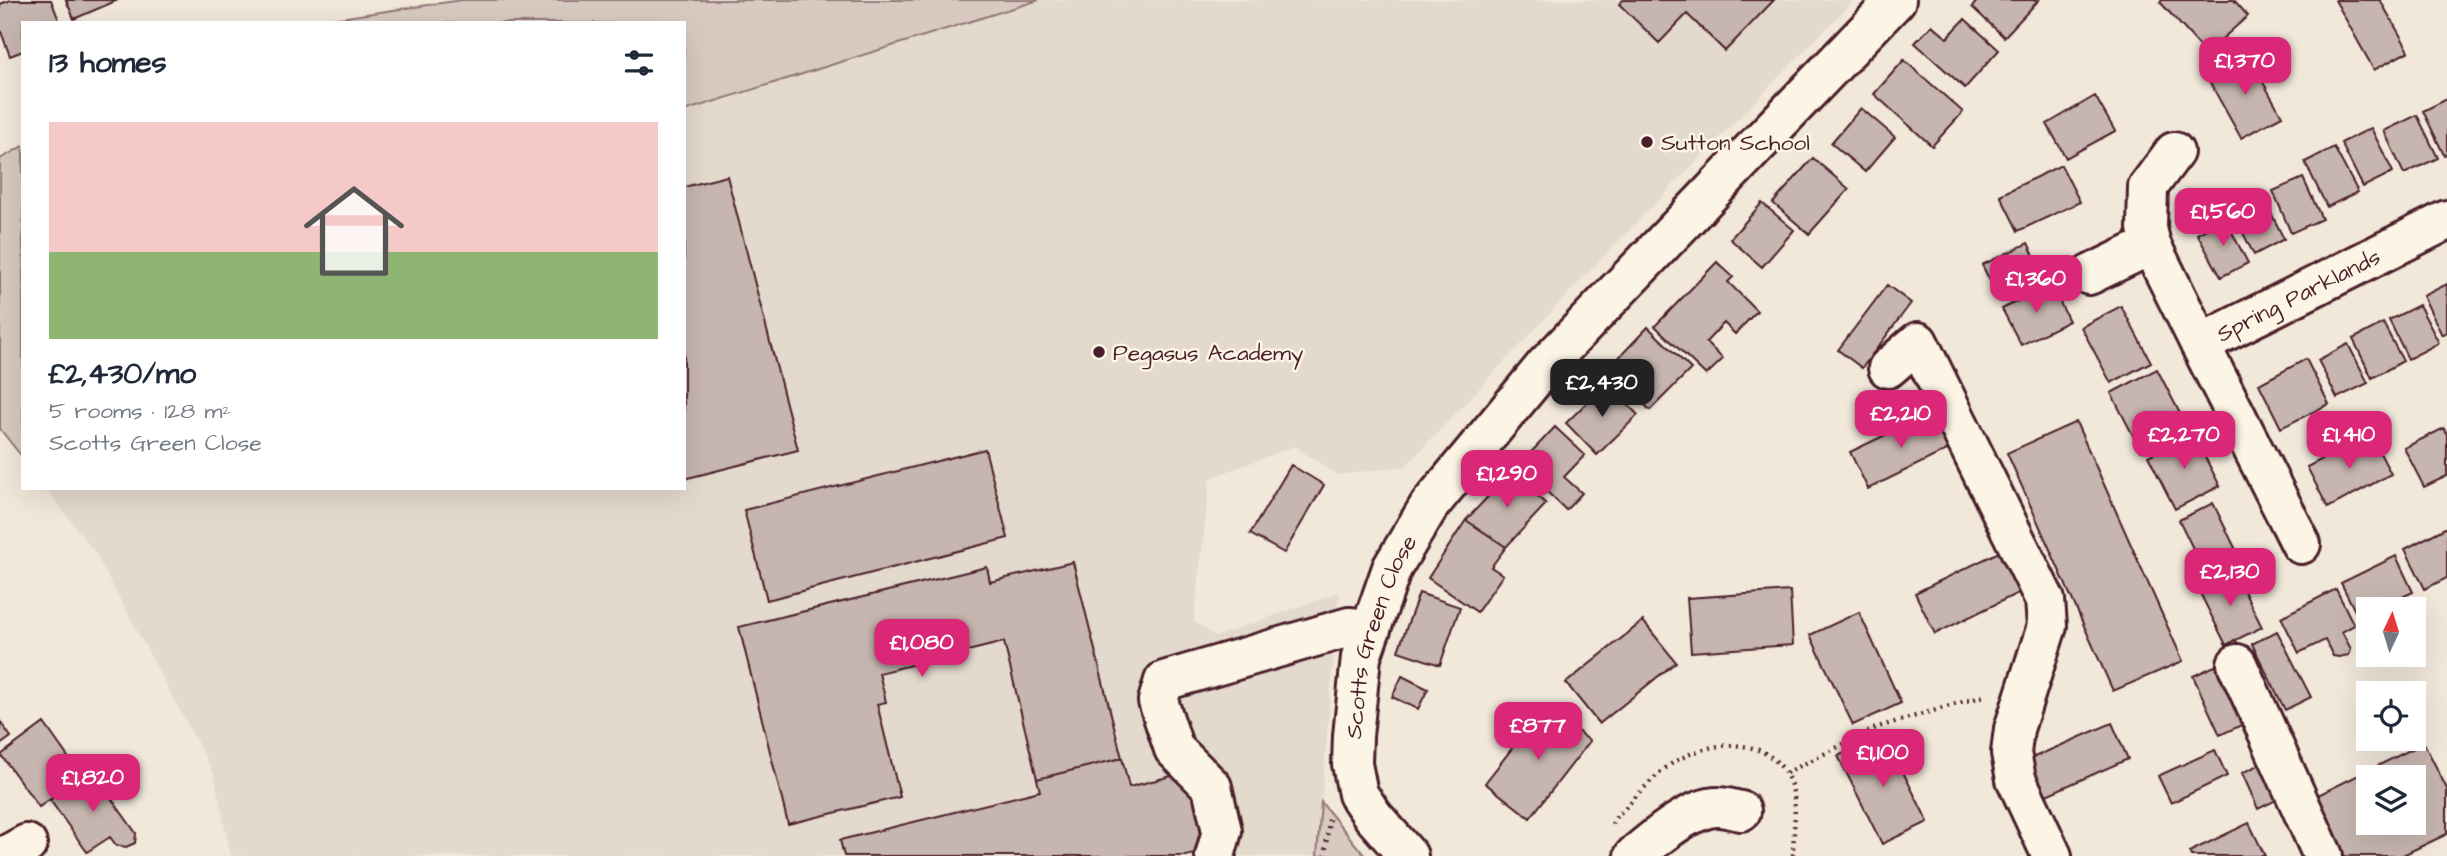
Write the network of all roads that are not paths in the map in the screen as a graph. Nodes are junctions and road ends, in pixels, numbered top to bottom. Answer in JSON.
{"nodes":[{"id":1,"x":1896,"y":0,"type":"edge"},
{"id":2,"x":2174,"y":152,"type":"dead end"},
{"id":3,"x":2447,"y":220,"type":"edge"},
{"id":4,"x":2151,"y":245,"type":"junction"},
{"id":5,"x":2089,"y":275,"type":"dead end"},
{"id":6,"x":2200,"y":344,"type":"junction"},
{"id":7,"x":1888,"y":368,"type":"dead end"},
{"id":8,"x":2301,"y":544,"type":"dead end"},
{"id":9,"x":1371,"y":629,"type":"junction"},
{"id":10,"x":2237,"y":664,"type":"dead end"},
{"id":11,"x":1741,"y":811,"type":"dead end"},
{"id":12,"x":1214,"y":856,"type":"edge"},
{"id":13,"x":1408,"y":856,"type":"edge"},
{"id":14,"x":1633,"y":856,"type":"edge"},
{"id":15,"x":2052,"y":856,"type":"edge"},
{"id":16,"x":2323,"y":856,"type":"edge"}],
"edges":[{"from":1,"to":9,"type":"street","name":"Scotts Green Close"},
{"from":2,"to":4,"type":"street"},
{"from":3,"to":6,"type":"street","name":"Spring Parklands"},
{"from":4,"to":5,"type":"street"},
{"from":4,"to":6,"type":"street"},
{"from":6,"to":8,"type":"street","name":"Spring Parklands"},
{"from":7,"to":15,"type":"street"},
{"from":9,"to":12,"type":"street"},
{"from":9,"to":13,"type":"street","name":"Scotts Green Close"},
{"from":10,"to":16,"type":"street"},
{"from":11,"to":14,"type":"street"}]}
